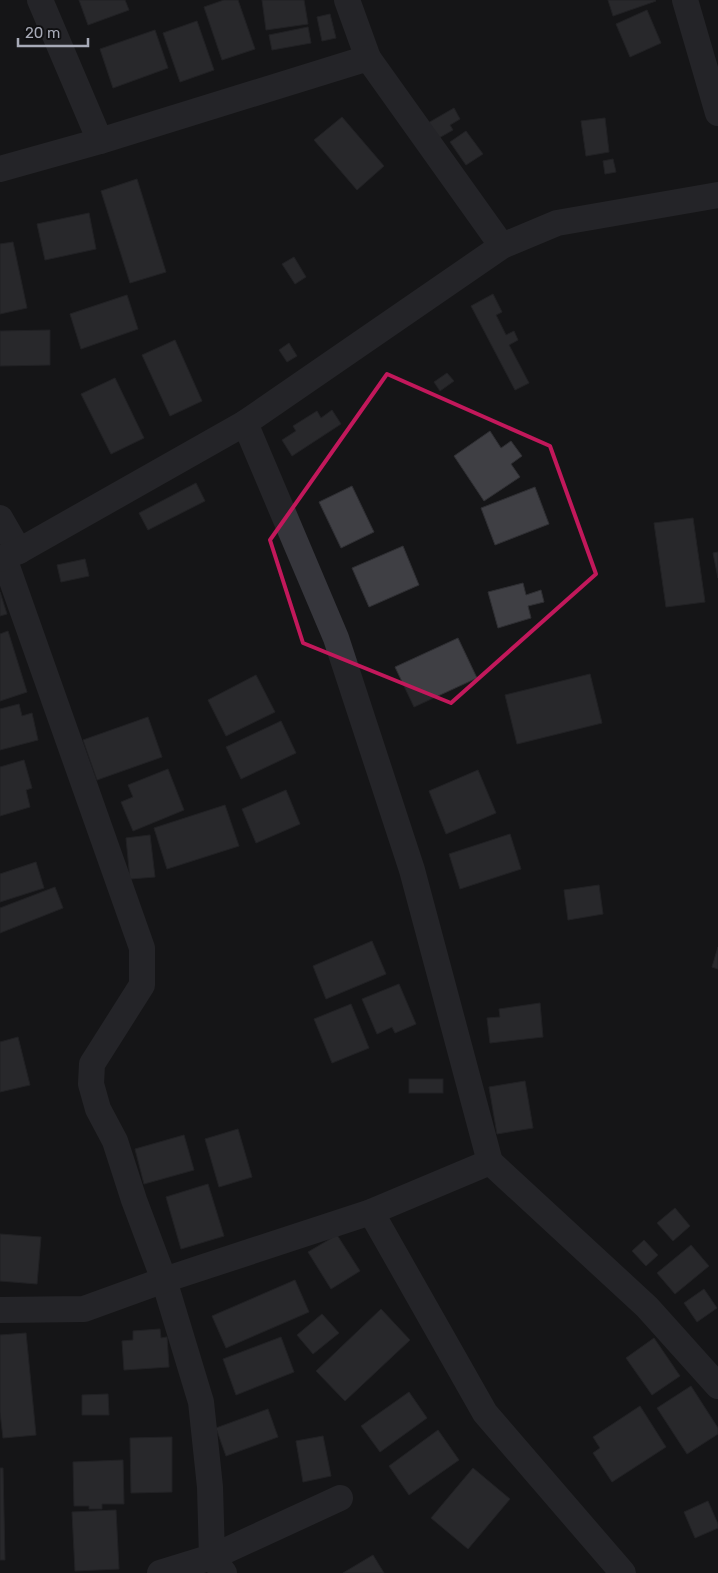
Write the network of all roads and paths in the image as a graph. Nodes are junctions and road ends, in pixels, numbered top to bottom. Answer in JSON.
{"nodes":[{"id":1,"x":40,"y":0,"type":"edge"},
{"id":2,"x":347,"y":0,"type":"edge"},
{"id":3,"x":685,"y":0,"type":"edge"},
{"id":4,"x":368,"y":58,"type":"junction"},
{"id":5,"x":718,"y":113,"type":"edge"},
{"id":6,"x":100,"y":140,"type":"junction"},
{"id":7,"x":0,"y":169,"type":"edge"},
{"id":8,"x":718,"y":195,"type":"edge"},
{"id":9,"x":502,"y":246,"type":"junction"},
{"id":10,"x":245,"y":423,"type":"junction"},
{"id":11,"x":0,"y":518,"type":"edge"},
{"id":12,"x":8,"y":556,"type":"edge"},
{"id":13,"x":490,"y":1162,"type":"junction"},
{"id":14,"x":371,"y":1212,"type":"junction"},
{"id":15,"x":164,"y":1280,"type":"junction"},
{"id":16,"x":0,"y":1310,"type":"edge"},
{"id":17,"x":718,"y":1386,"type":"edge"},
{"id":18,"x":340,"y":1498,"type":"dead end"},
{"id":19,"x":218,"y":1565,"type":"edge"},
{"id":20,"x":160,"y":1573,"type":"edge"},
{"id":21,"x":623,"y":1573,"type":"edge"}],
"edges":[{"from":1,"to":6,"type":"street"},
{"from":2,"to":4,"type":"street"},
{"from":3,"to":5,"type":"street"},
{"from":4,"to":6,"type":"street"},
{"from":4,"to":9,"type":"street"},
{"from":6,"to":7,"type":"street"},
{"from":8,"to":9,"type":"street"},
{"from":9,"to":10,"type":"street"},
{"from":10,"to":12,"type":"street"},
{"from":10,"to":13,"type":"street"},
{"from":11,"to":12,"type":"street"},
{"from":12,"to":15,"type":"street"},
{"from":13,"to":14,"type":"street"},
{"from":13,"to":17,"type":"street"},
{"from":14,"to":15,"type":"street"},
{"from":14,"to":21,"type":"street"},
{"from":15,"to":16,"type":"street"},
{"from":15,"to":19,"type":"street"},
{"from":18,"to":19,"type":"street"},
{"from":19,"to":20,"type":"street"}]}
